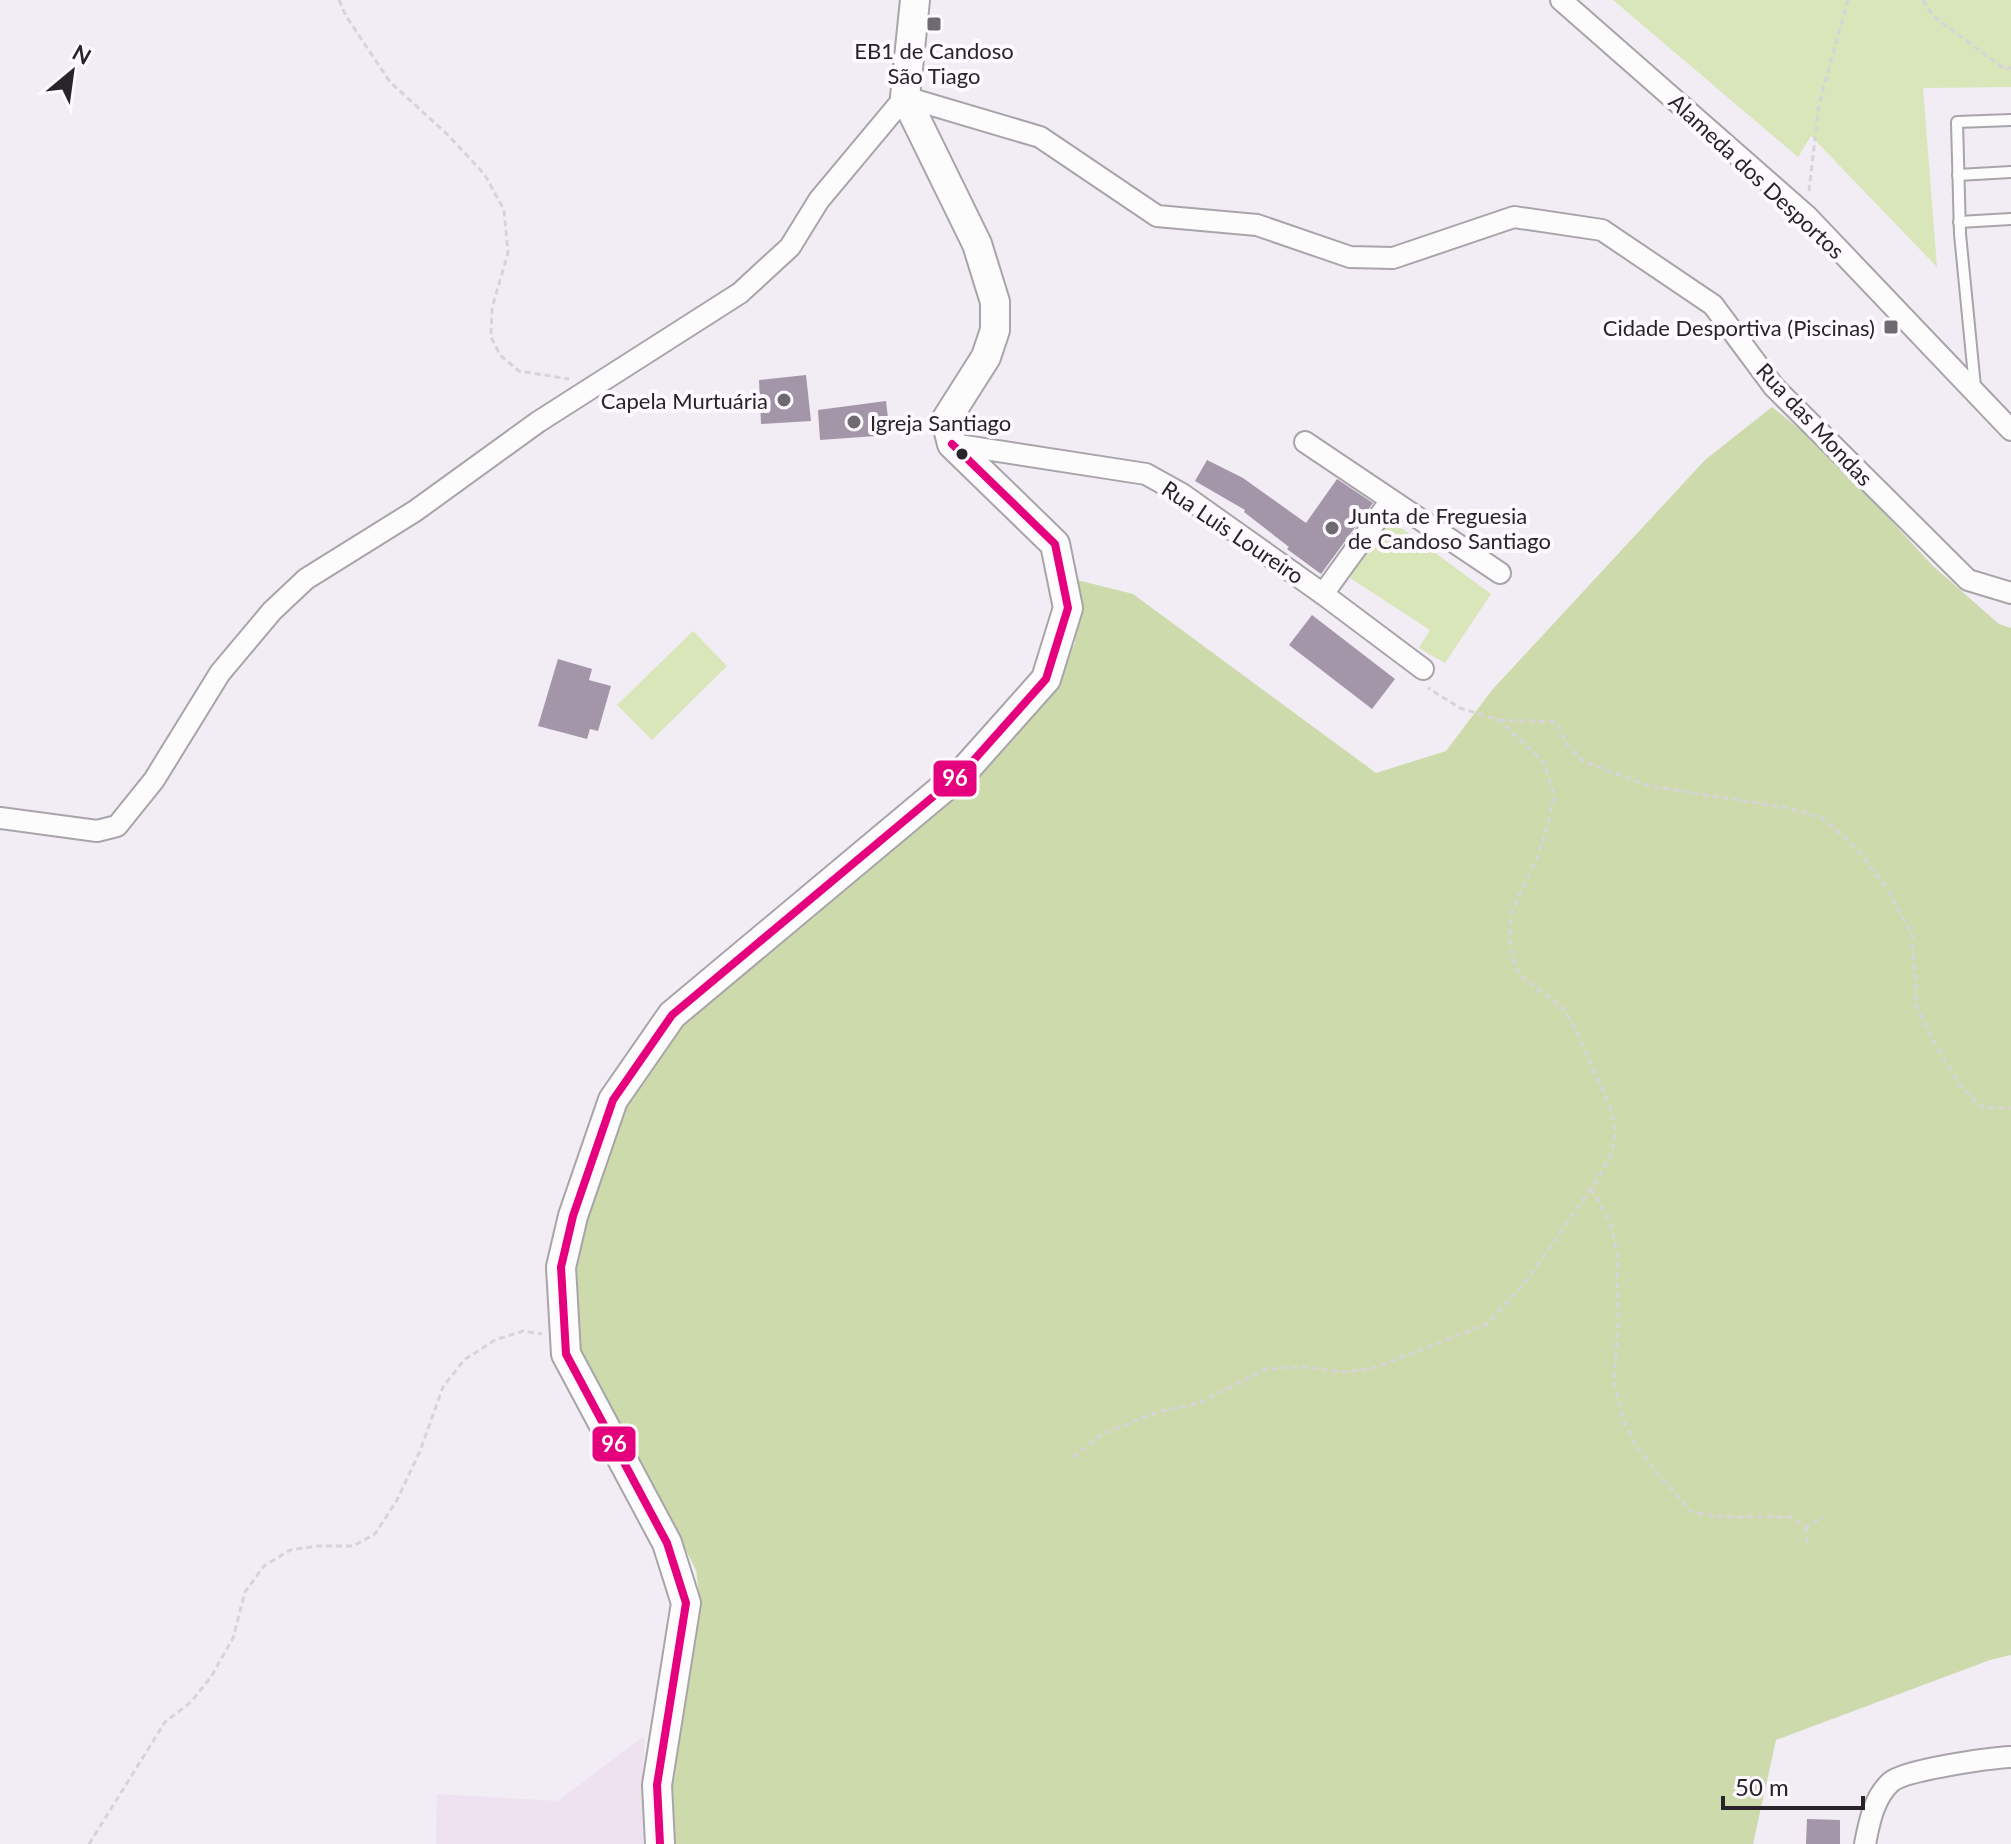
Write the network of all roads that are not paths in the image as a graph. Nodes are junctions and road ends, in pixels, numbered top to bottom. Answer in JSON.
{"nodes":[{"id":1,"x":915,"y":0,"type":"edge"},
{"id":2,"x":1561,"y":0,"type":"edge"},
{"id":3,"x":905,"y":97,"type":"junction"},
{"id":4,"x":2011,"y":120,"type":"edge"},
{"id":5,"x":2011,"y":172,"type":"edge"},
{"id":6,"x":1958,"y":175,"type":"junction"},
{"id":7,"x":2011,"y":219,"type":"edge"},
{"id":8,"x":1959,"y":222,"type":"junction"},
{"id":9,"x":1976,"y":393,"type":"junction"},
{"id":10,"x":2011,"y":430,"type":"edge"},
{"id":11,"x":1305,"y":442,"type":"dead end"},
{"id":12,"x":952,"y":444,"type":"junction"},
{"id":13,"x":1391,"y":500,"type":"junction"},
{"id":14,"x":1500,"y":573,"type":"dead end"},
{"id":15,"x":2011,"y":593,"type":"edge"},
{"id":16,"x":1323,"y":594,"type":"junction"},
{"id":17,"x":1423,"y":669,"type":"road end"},
{"id":18,"x":0,"y":818,"type":"edge"},
{"id":19,"x":2011,"y":1757,"type":"edge"},
{"id":20,"x":660,"y":1844,"type":"edge"},
{"id":21,"x":1865,"y":1844,"type":"edge"}],
"edges":[{"from":1,"to":3,"type":"street"},
{"from":2,"to":9,"type":"street","name":"Alameda dos Desportos"},
{"from":3,"to":12,"type":"street"},
{"from":3,"to":15,"type":"street","name":"Rua das Mondas"},
{"from":3,"to":18,"type":"street"},
{"from":4,"to":6,"type":"lane"},
{"from":5,"to":6,"type":"lane"},
{"from":6,"to":8,"type":"lane"},
{"from":7,"to":8,"type":"lane"},
{"from":8,"to":9,"type":"lane"},
{"from":9,"to":10,"type":"street","name":"Alameda dos Desportos"},
{"from":11,"to":13,"type":"street"},
{"from":12,"to":16,"type":"street","name":"Rua Luis Loureiro"},
{"from":12,"to":20,"type":"street"},
{"from":13,"to":14,"type":"street"},
{"from":13,"to":16,"type":"street","name":"Rua Luis Loureiro"},
{"from":16,"to":17,"type":"street","name":"Rua Luis Loureiro"},
{"from":19,"to":21,"type":"street"}]}
